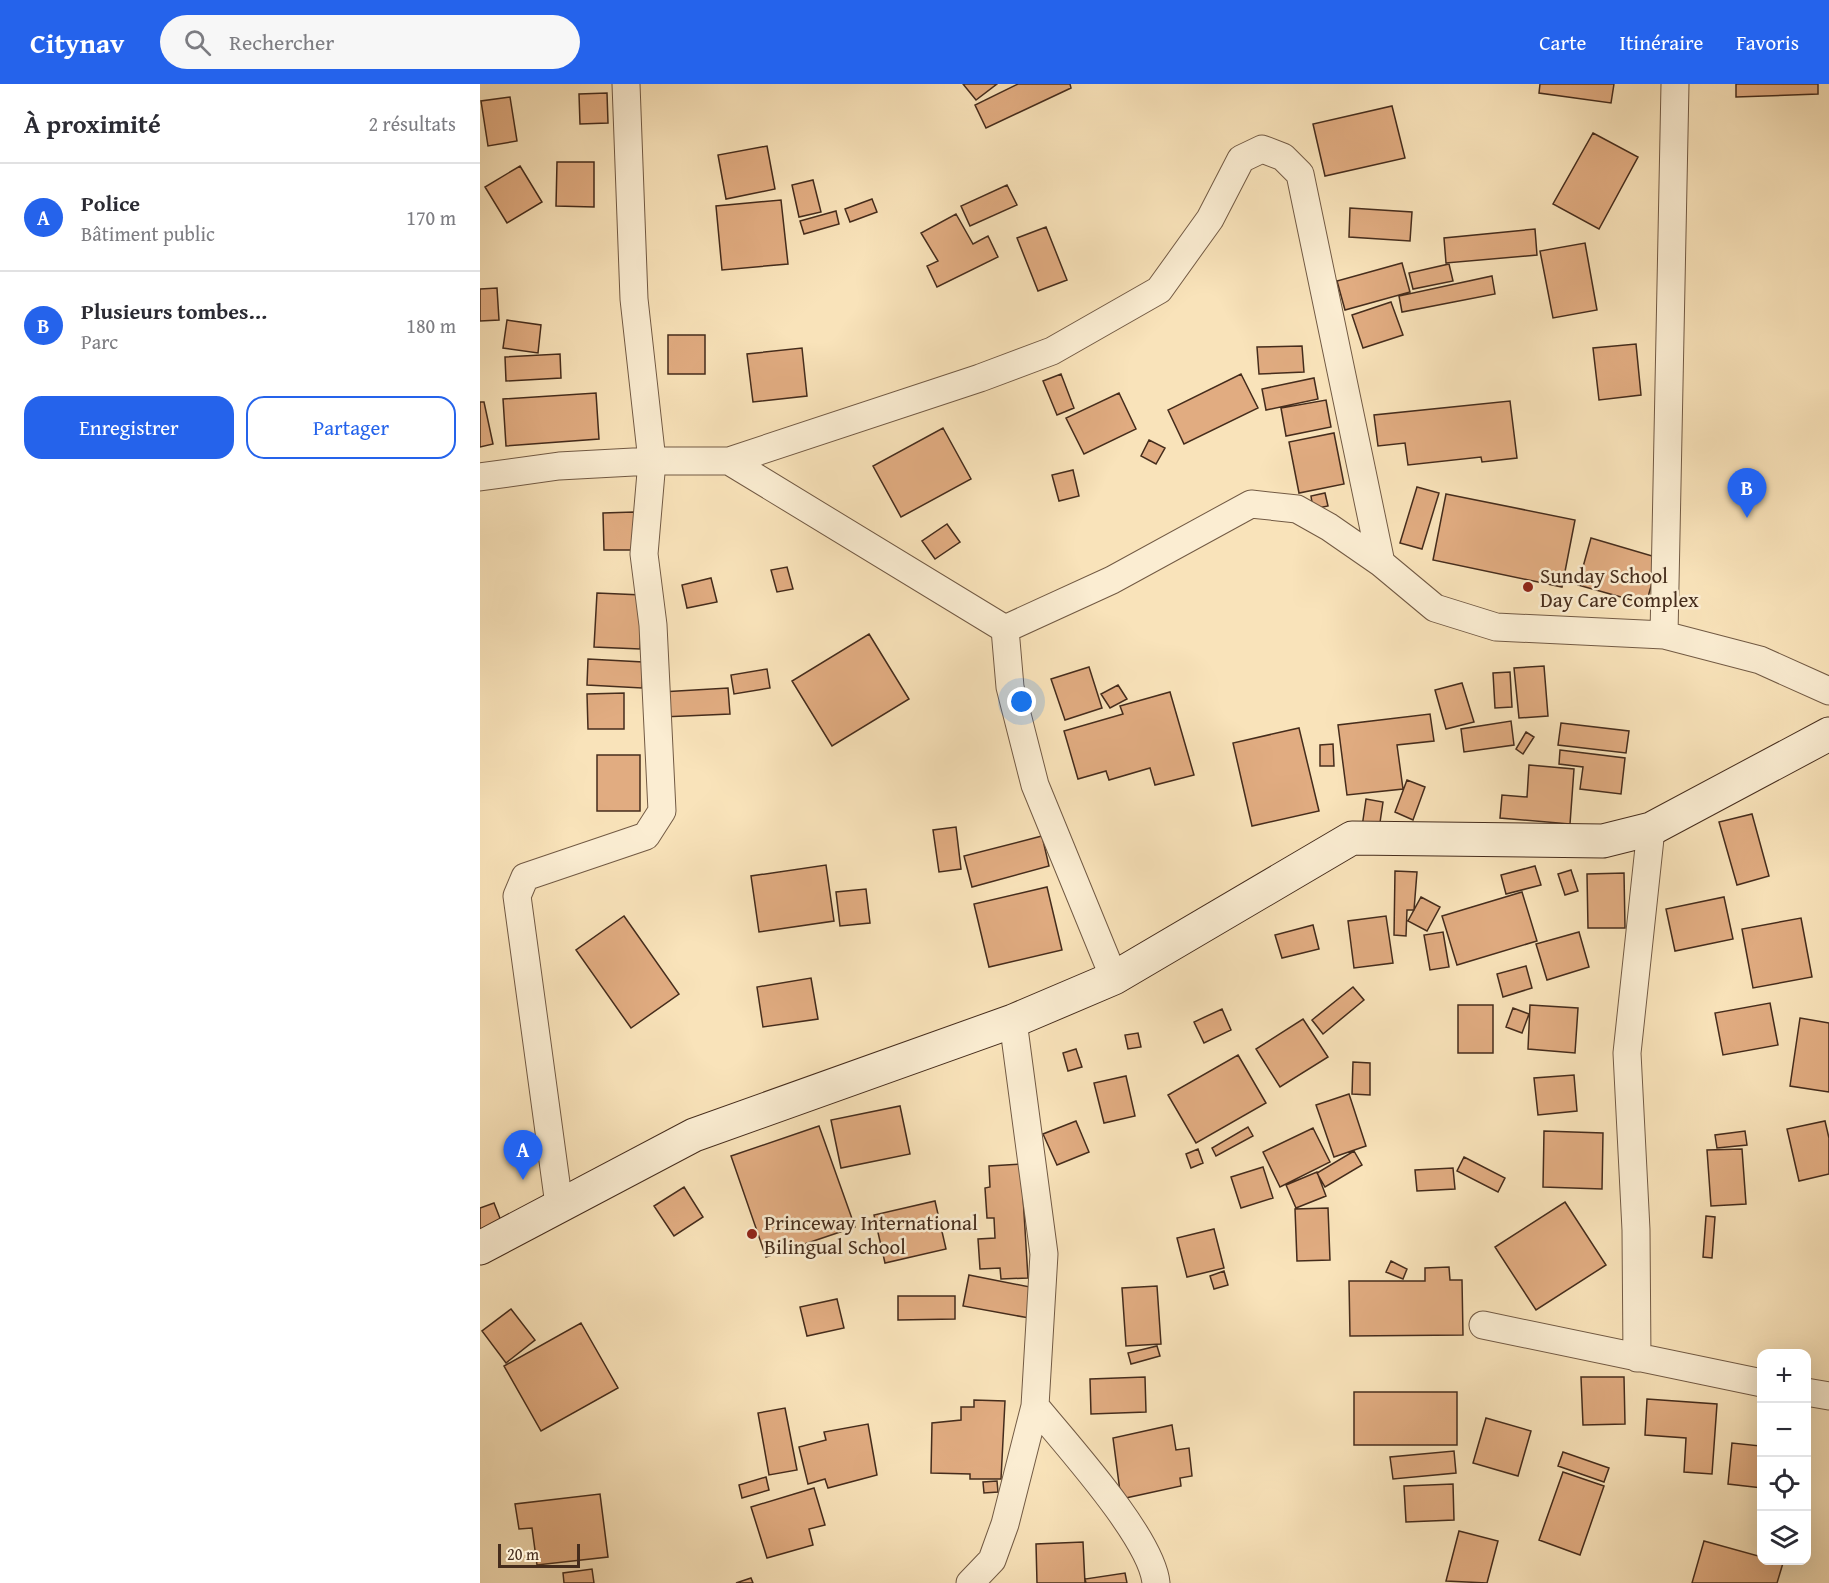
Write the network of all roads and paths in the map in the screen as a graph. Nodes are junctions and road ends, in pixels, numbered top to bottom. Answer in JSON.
{"nodes":[{"id":1,"x":626,"y":84,"type":"edge"},
{"id":2,"x":1675,"y":84,"type":"edge"},
{"id":3,"x":652,"y":461,"type":"junction"},
{"id":4,"x":729,"y":461,"type":"junction"},
{"id":5,"x":480,"y":477,"type":"edge"},
{"id":6,"x":1381,"y":563,"type":"junction"},
{"id":7,"x":1005,"y":629,"type":"junction"},
{"id":8,"x":1664,"y":635,"type":"junction"},
{"id":9,"x":1829,"y":691,"type":"edge"},
{"id":10,"x":1829,"y":734,"type":"edge"},
{"id":11,"x":1651,"y":829,"type":"junction"},
{"id":12,"x":1114,"y":978,"type":"junction"},
{"id":13,"x":1013,"y":1021,"type":"junction"},
{"id":14,"x":560,"y":1205,"type":"junction"},
{"id":15,"x":480,"y":1248,"type":"edge"},
{"id":16,"x":1484,"y":1325,"type":"dead end"},
{"id":17,"x":1637,"y":1358,"type":"junction"},
{"id":18,"x":1757,"y":1382,"type":"edge"},
{"id":19,"x":1811,"y":1393,"type":"edge"},
{"id":20,"x":1829,"y":1396,"type":"edge"},
{"id":21,"x":1035,"y":1406,"type":"junction"},
{"id":22,"x":970,"y":1583,"type":"edge"},
{"id":23,"x":1156,"y":1583,"type":"edge"}],
"edges":[{"from":1,"to":3,"type":"street"},
{"from":2,"to":8,"type":"street"},
{"from":3,"to":4,"type":"street"},
{"from":3,"to":5,"type":"street"},
{"from":3,"to":14,"type":"street"},
{"from":4,"to":6,"type":"street"},
{"from":4,"to":7,"type":"street"},
{"from":6,"to":7,"type":"street"},
{"from":6,"to":8,"type":"street"},
{"from":7,"to":12,"type":"street"},
{"from":8,"to":9,"type":"street"},
{"from":10,"to":11,"type":"main road"},
{"from":11,"to":12,"type":"main road"},
{"from":11,"to":17,"type":"street"},
{"from":12,"to":13,"type":"main road"},
{"from":13,"to":14,"type":"main road"},
{"from":13,"to":21,"type":"street"},
{"from":14,"to":15,"type":"main road"},
{"from":16,"to":17,"type":"street"},
{"from":17,"to":18,"type":"street"},
{"from":19,"to":20,"type":"street"},
{"from":21,"to":22,"type":"street"},
{"from":21,"to":23,"type":"street"}]}
